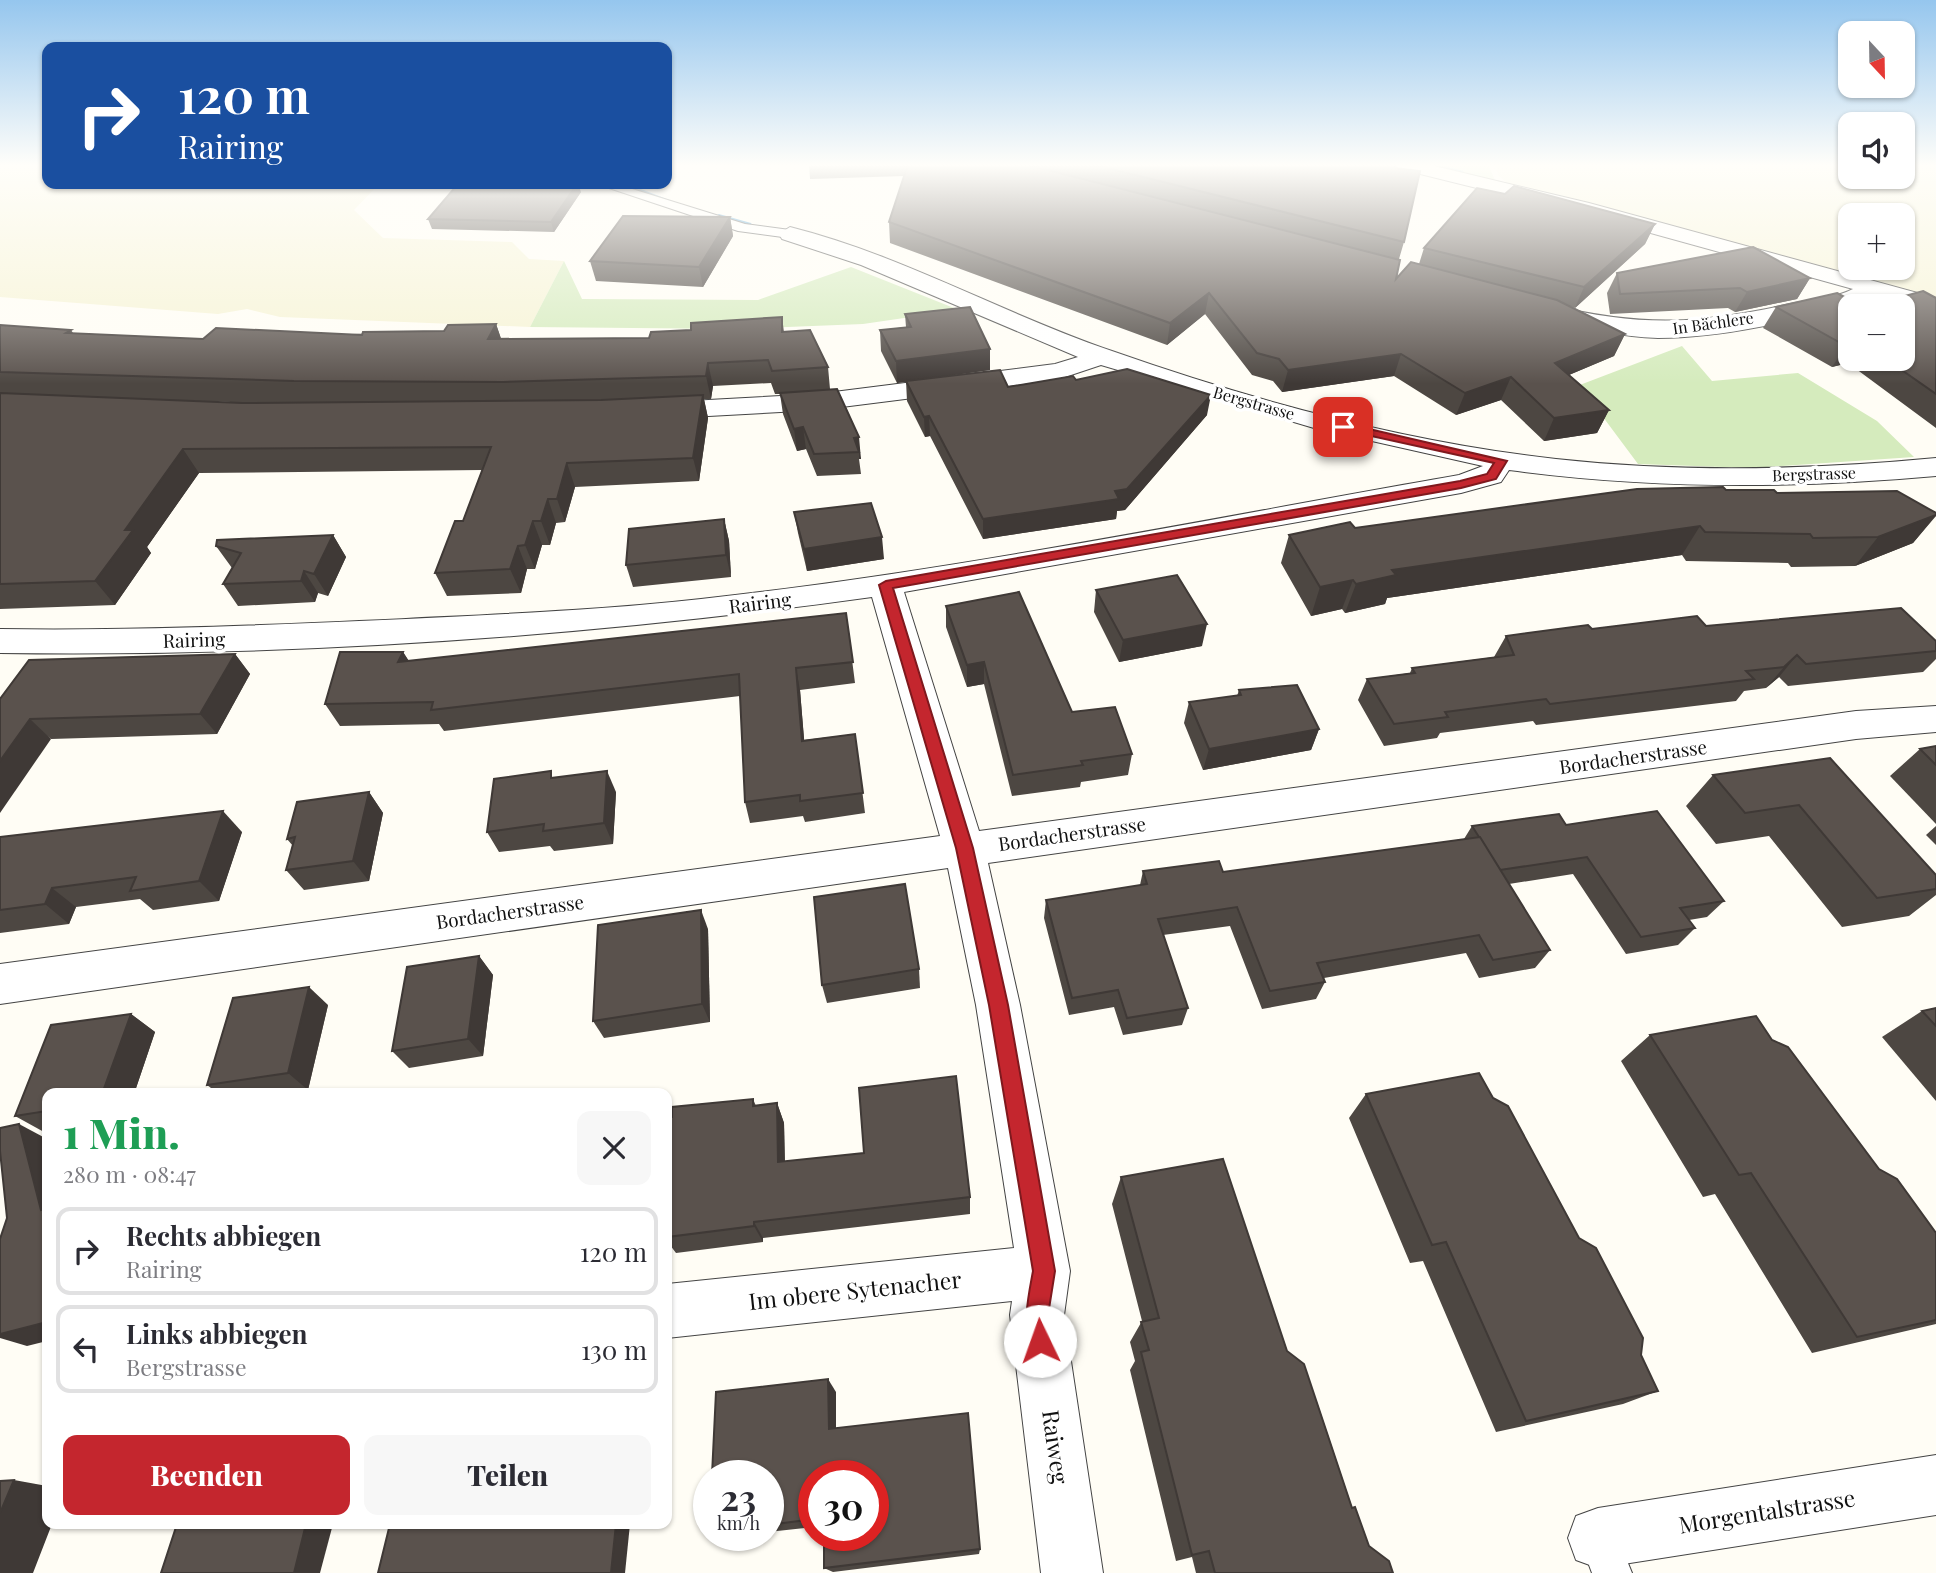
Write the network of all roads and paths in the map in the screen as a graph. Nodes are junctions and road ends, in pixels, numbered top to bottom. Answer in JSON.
{"nodes":[{"id":1,"x":801,"y":237,"type":"edge"},
{"id":2,"x":1693,"y":237,"type":"edge"},
{"id":3,"x":1871,"y":286,"type":"junction"},
{"id":4,"x":1936,"y":305,"type":"edge"},
{"id":5,"x":1535,"y":308,"type":"edge"},
{"id":6,"x":1098,"y":356,"type":"junction"},
{"id":7,"x":622,"y":412,"type":"edge"},
{"id":8,"x":1501,"y":461,"type":"junction"},
{"id":9,"x":1936,"y":467,"type":"edge"},
{"id":10,"x":886,"y":585,"type":"junction"},
{"id":11,"x":0,"y":641,"type":"edge"},
{"id":12,"x":1936,"y":719,"type":"edge"},
{"id":13,"x":964,"y":848,"type":"junction"},
{"id":14,"x":0,"y":984,"type":"edge"},
{"id":15,"x":1044,"y":1271,"type":"junction"},
{"id":16,"x":672,"y":1310,"type":"edge"},
{"id":17,"x":1936,"y":1485,"type":"edge"},
{"id":18,"x":1605,"y":1556,"type":"edge"},
{"id":19,"x":1072,"y":1573,"type":"edge"}],
"edges":[{"from":1,"to":6,"type":"street","name":"Bergstrasse"},
{"from":2,"to":3,"type":"street"},
{"from":3,"to":4,"type":"street"},
{"from":3,"to":5,"type":"street","name":"In Bächlere"},
{"from":6,"to":7,"type":"street"},
{"from":6,"to":8,"type":"street","name":"Bergstrasse"},
{"from":8,"to":9,"type":"street","name":"Bergstrasse"},
{"from":8,"to":10,"type":"street","name":"Rairing"},
{"from":10,"to":11,"type":"street","name":"Rairing"},
{"from":10,"to":13,"type":"street","name":"Raiweg"},
{"from":12,"to":13,"type":"street","name":"Bordacherstrasse"},
{"from":13,"to":14,"type":"street","name":"Bordacherstrasse"},
{"from":13,"to":15,"type":"street","name":"Raiweg"},
{"from":15,"to":16,"type":"street","name":"Im obere Sytenacher"},
{"from":15,"to":19,"type":"street","name":"Raiweg"},
{"from":17,"to":18,"type":"street","name":"Morgentalstrasse"}]}
